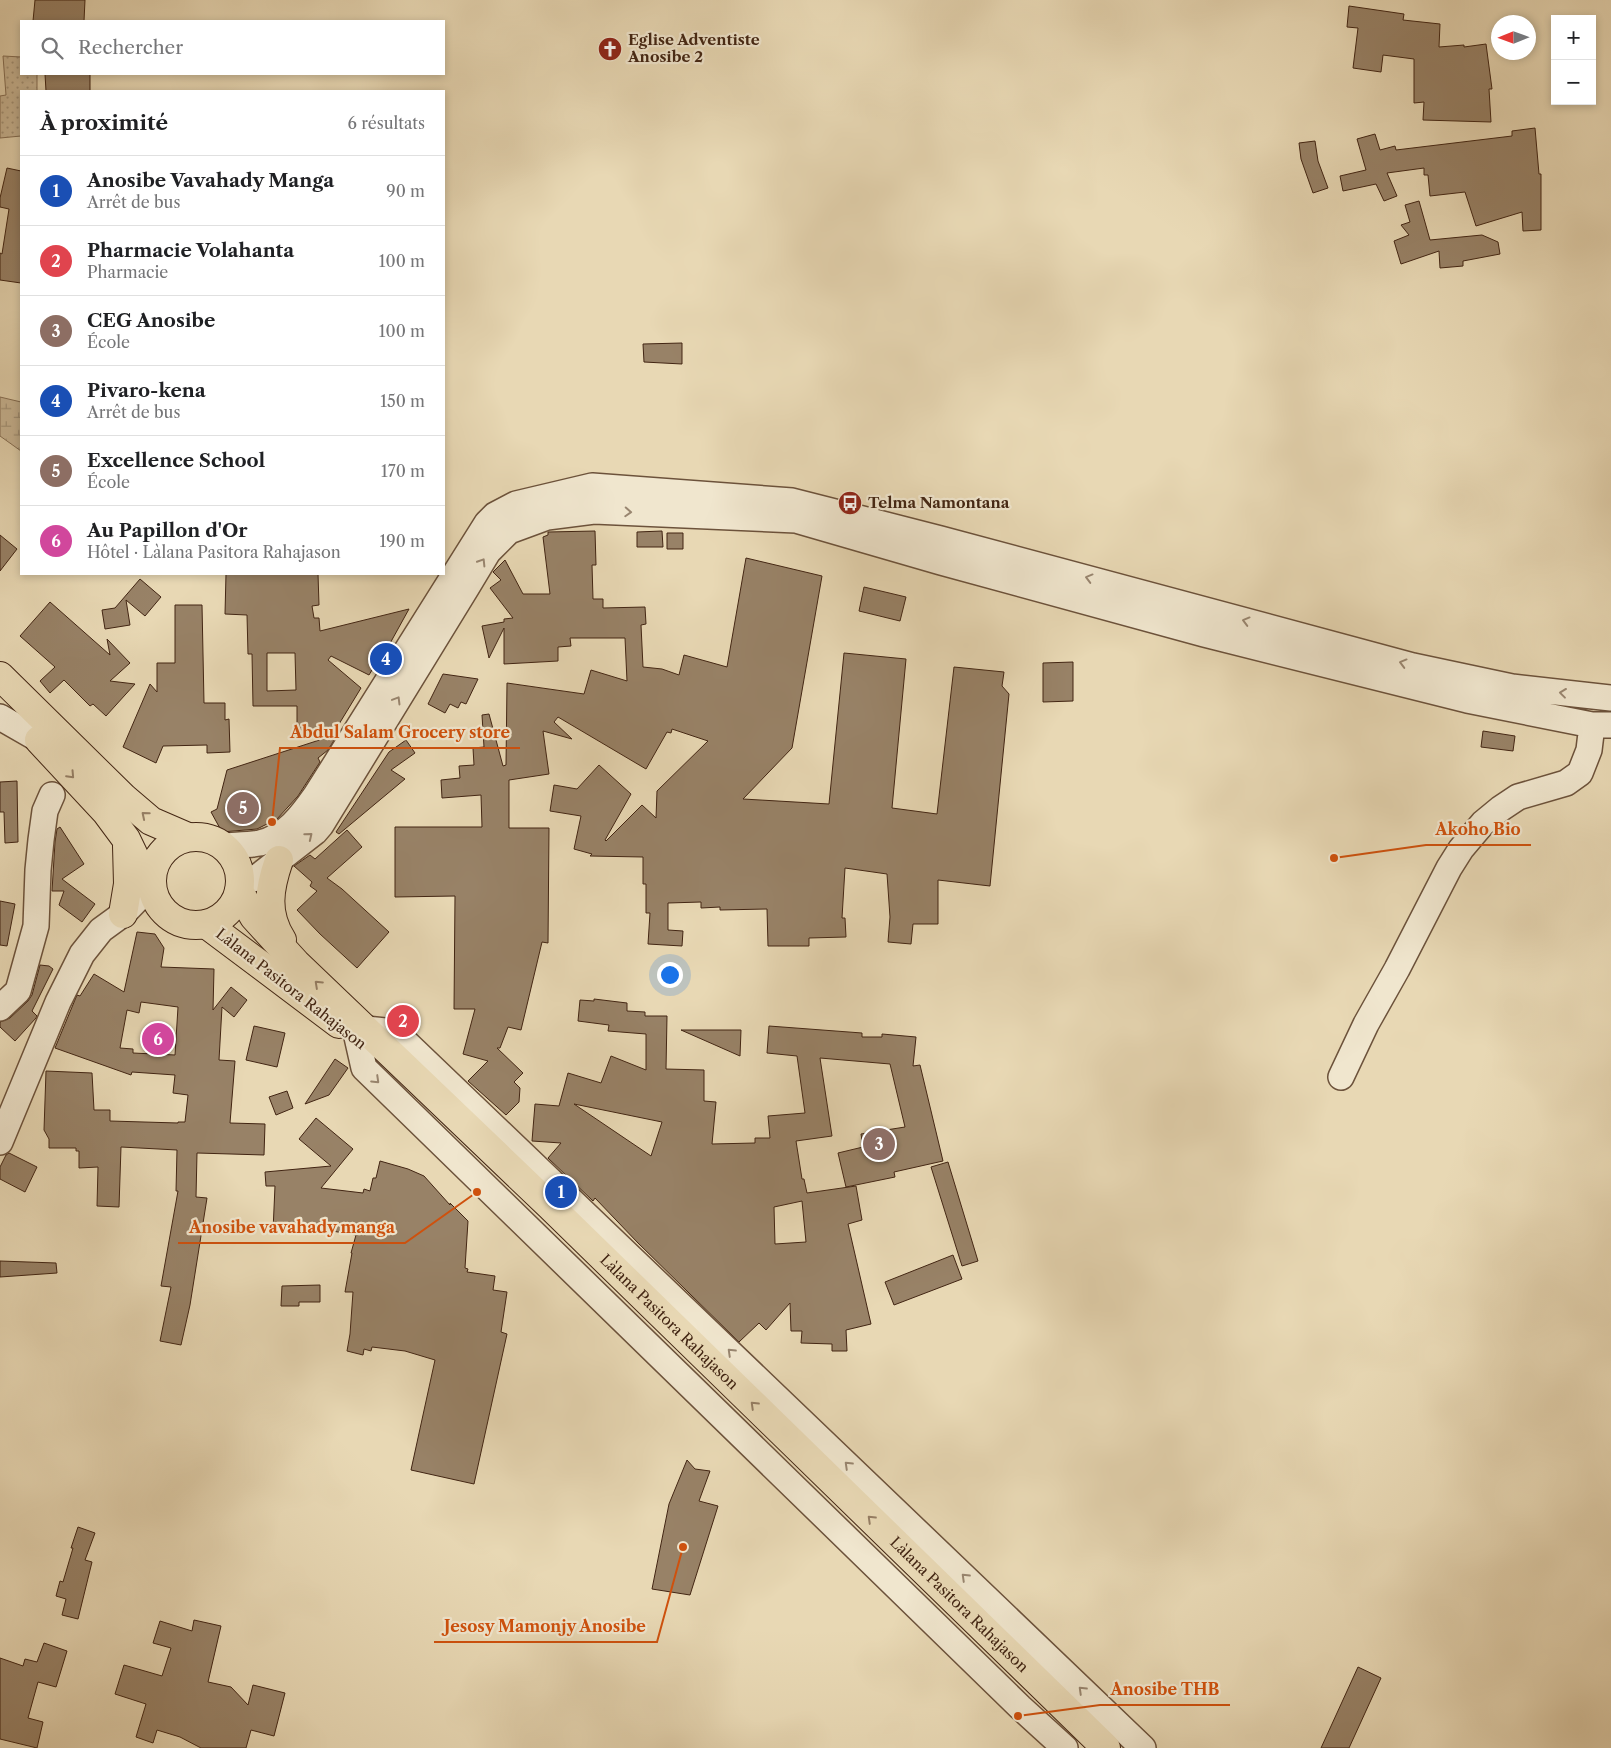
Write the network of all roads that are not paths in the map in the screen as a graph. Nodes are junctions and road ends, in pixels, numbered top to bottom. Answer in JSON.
{"nodes":[{"id":1,"x":0,"y":661,"type":"edge"},
{"id":2,"x":0,"y":676,"type":"edge"},
{"id":3,"x":1611,"y":698,"type":"edge"},
{"id":4,"x":0,"y":701,"type":"edge"},
{"id":5,"x":0,"y":717,"type":"edge"},
{"id":6,"x":1602,"y":725,"type":"edge"},
{"id":7,"x":41,"y":730,"type":"junction"},
{"id":8,"x":52,"y":794,"type":"dead end"},
{"id":9,"x":188,"y":837,"type":"junction"},
{"id":10,"x":126,"y":839,"type":"junction"},
{"id":11,"x":224,"y":846,"type":"junction"},
{"id":12,"x":278,"y":860,"type":"junction"},
{"id":13,"x":152,"y":884,"type":"junction"},
{"id":14,"x":240,"y":887,"type":"junction"},
{"id":15,"x":123,"y":914,"type":"junction"},
{"id":16,"x":206,"y":924,"type":"junction"},
{"id":17,"x":296,"y":963,"type":"junction"},
{"id":18,"x":0,"y":1008,"type":"edge"},
{"id":19,"x":362,"y":1033,"type":"junction"},
{"id":20,"x":1341,"y":1077,"type":"dead end"},
{"id":21,"x":0,"y":1142,"type":"edge"},
{"id":22,"x":1064,"y":1748,"type":"edge"},
{"id":23,"x":1082,"y":1748,"type":"edge"},
{"id":24,"x":1106,"y":1748,"type":"edge"},
{"id":25,"x":1143,"y":1748,"type":"edge"}],
"edges":[{"from":1,"to":7,"type":"street"},
{"from":2,"to":7,"type":"main road"},
{"from":3,"to":11,"type":"street","one_way":true},
{"from":4,"to":7,"type":"main road"},
{"from":5,"to":7,"type":"street"},
{"from":12,"to":6,"type":"street","one_way":true},
{"from":6,"to":20,"type":"street"},
{"from":9,"to":7,"type":"main road","one_way":true},
{"from":7,"to":10,"type":"main road","one_way":true},
{"from":8,"to":18,"type":"street"},
{"from":9,"to":11,"type":"main road"},
{"from":9,"to":13,"type":"main road"},
{"from":10,"to":13,"type":"main road"},
{"from":10,"to":15,"type":"main road"},
{"from":11,"to":14,"type":"main road"},
{"from":12,"to":14,"type":"street"},
{"from":12,"to":17,"type":"main road"},
{"from":13,"to":15,"type":"street"},
{"from":13,"to":16,"type":"main road"},
{"from":14,"to":16,"type":"main road"},
{"from":14,"to":17,"type":"main road","name":"Làlana Pasitora Rahajason"},
{"from":15,"to":21,"type":"street"},
{"from":16,"to":19,"type":"main road","name":"Làlana Pasitora Rahajason"},
{"from":19,"to":17,"type":"main road","name":"Làlana Pasitora Rahajason","one_way":true},
{"from":19,"to":22,"type":"street","one_way":true},
{"from":19,"to":23,"type":"main road","name":"Làlana Pasitora Rahajason"},
{"from":24,"to":19,"type":"main road","name":"Làlana Pasitora Rahajason","one_way":true},
{"from":25,"to":19,"type":"street","one_way":true}]}
